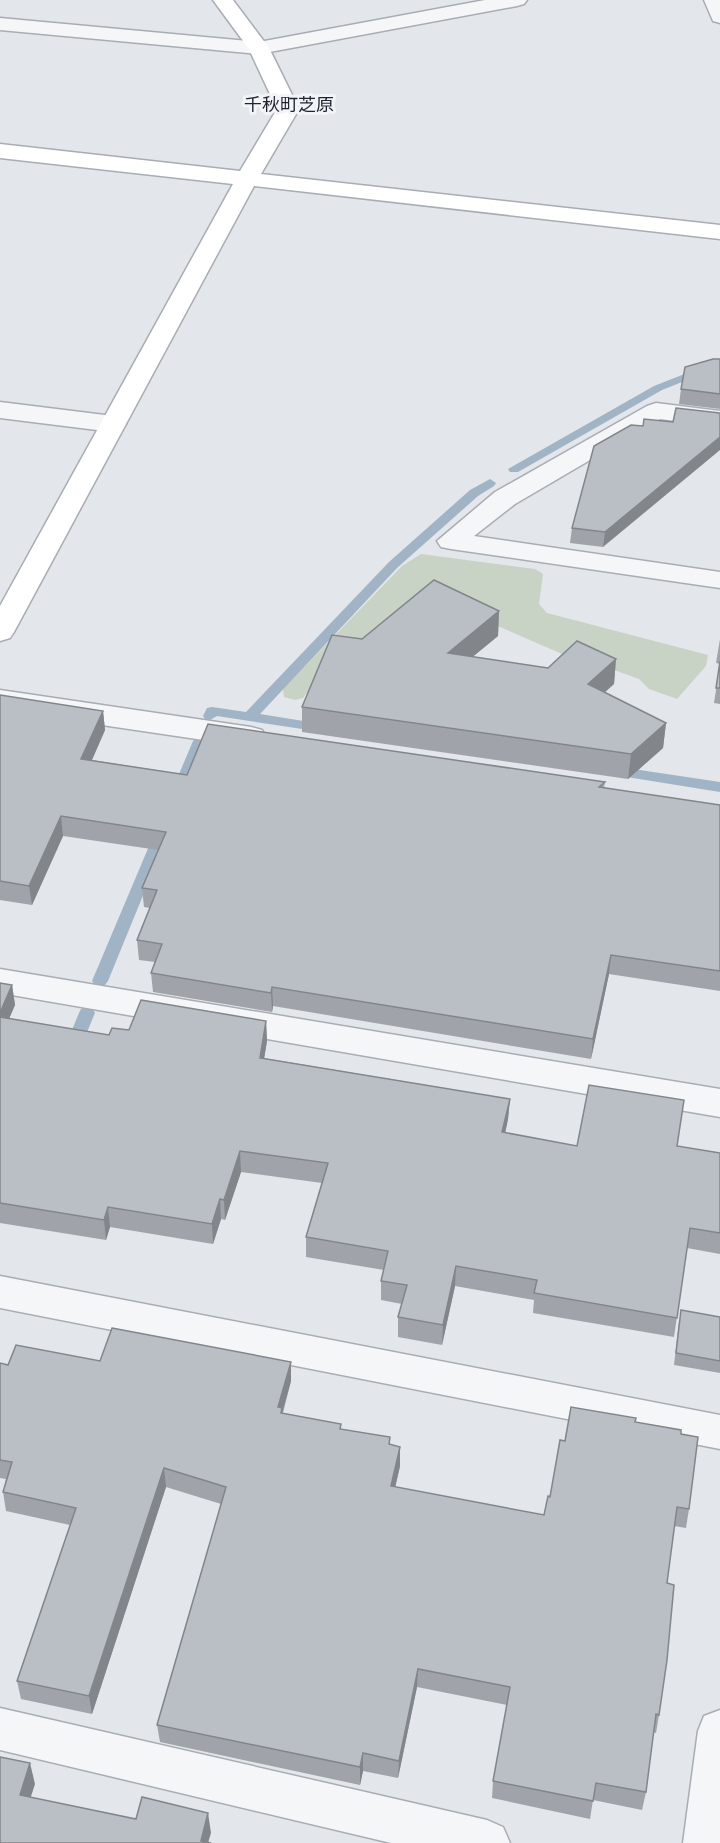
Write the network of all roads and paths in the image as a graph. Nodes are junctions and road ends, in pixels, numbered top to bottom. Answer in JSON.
{"nodes":[{"id":1,"x":223,"y":0,"type":"edge"},
{"id":2,"x":517,"y":0,"type":"edge"},
{"id":3,"x":714,"y":0,"type":"edge"},
{"id":4,"x":720,"y":17,"type":"edge"},
{"id":5,"x":0,"y":24,"type":"edge"},
{"id":6,"x":260,"y":48,"type":"junction"},
{"id":7,"x":0,"y":152,"type":"edge"},
{"id":8,"x":247,"y":179,"type":"junction"},
{"id":9,"x":720,"y":232,"type":"edge"},
{"id":10,"x":0,"y":410,"type":"edge"},
{"id":11,"x":720,"y":419,"type":"edge"},
{"id":12,"x":113,"y":424,"type":"junction"},
{"id":13,"x":720,"y":580,"type":"edge"},
{"id":14,"x":0,"y":632,"type":"edge"},
{"id":15,"x":0,"y":700,"type":"edge"},
{"id":16,"x":277,"y":741,"type":"edge"},
{"id":17,"x":0,"y":981,"type":"edge"},
{"id":18,"x":720,"y":1103,"type":"edge"},
{"id":19,"x":0,"y":1292,"type":"edge"},
{"id":20,"x":720,"y":1432,"type":"edge"},
{"id":21,"x":0,"y":1729,"type":"edge"},
{"id":22,"x":720,"y":1731,"type":"edge"},
{"id":23,"x":487,"y":1843,"type":"edge"},
{"id":24,"x":706,"y":1843,"type":"edge"}],
"edges":[{"from":1,"to":6,"type":"street"},
{"from":2,"to":6,"type":"street"},
{"from":3,"to":4,"type":"street"},
{"from":5,"to":6,"type":"street"},
{"from":6,"to":8,"type":"street"},
{"from":7,"to":8,"type":"street"},
{"from":8,"to":9,"type":"street"},
{"from":8,"to":12,"type":"street"},
{"from":10,"to":12,"type":"street"},
{"from":11,"to":13,"type":"street"},
{"from":12,"to":14,"type":"street"},
{"from":15,"to":16,"type":"street"},
{"from":17,"to":18,"type":"street"},
{"from":19,"to":20,"type":"street"},
{"from":21,"to":23,"type":"street"},
{"from":22,"to":24,"type":"street"}]}
